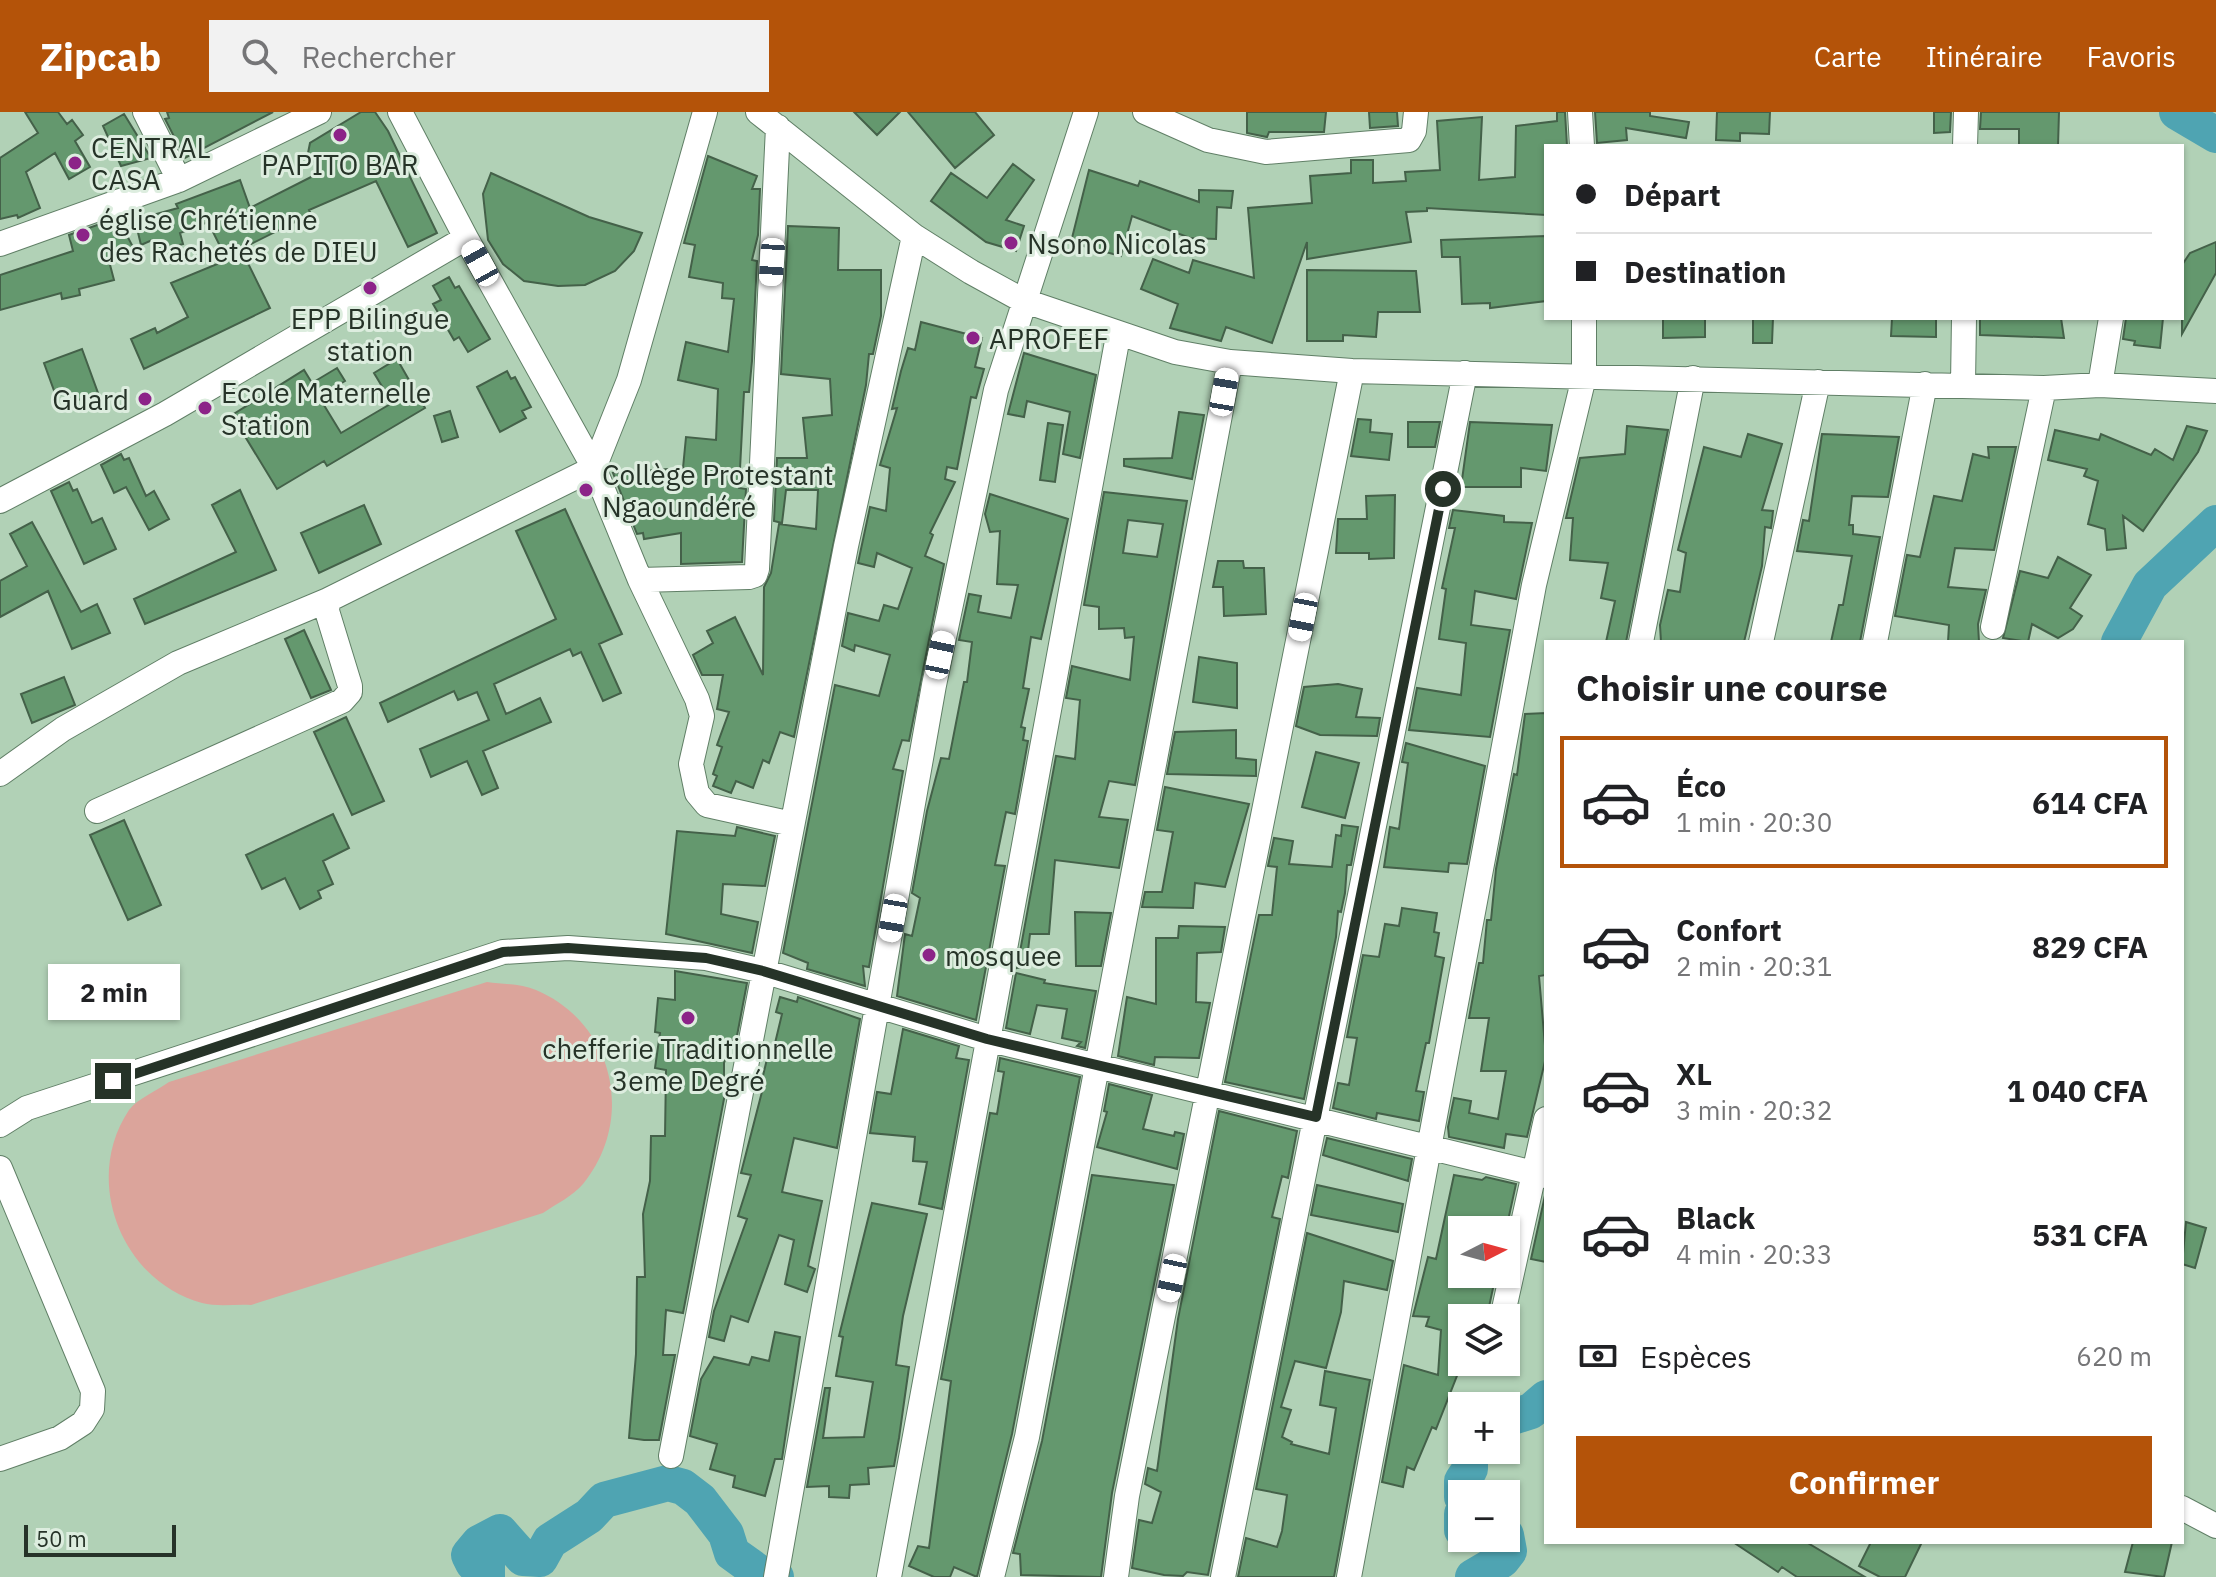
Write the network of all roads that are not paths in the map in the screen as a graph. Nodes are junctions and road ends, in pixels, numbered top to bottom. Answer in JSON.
{"nodes":[{"id":1,"x":145,"y":112,"type":"edge"},
{"id":2,"x":319,"y":112,"type":"edge"},
{"id":3,"x":400,"y":112,"type":"edge"},
{"id":4,"x":705,"y":112,"type":"edge"},
{"id":5,"x":1086,"y":112,"type":"edge"},
{"id":6,"x":1145,"y":112,"type":"edge"},
{"id":7,"x":1416,"y":112,"type":"edge"},
{"id":8,"x":1580,"y":112,"type":"edge"},
{"id":9,"x":1966,"y":112,"type":"edge"},
{"id":10,"x":768,"y":119,"type":"edge"},
{"id":11,"x":1582,"y":144,"type":"edge"},
{"id":12,"x":1965,"y":144,"type":"edge"},
{"id":13,"x":179,"y":180,"type":"junction"},
{"id":14,"x":914,"y":236,"type":"junction"},
{"id":15,"x":466,"y":238,"type":"junction"},
{"id":16,"x":0,"y":244,"type":"edge"},
{"id":17,"x":1022,"y":300,"type":"junction"},
{"id":18,"x":1584,"y":320,"type":"edge"},
{"id":19,"x":1964,"y":320,"type":"edge"},
{"id":20,"x":2111,"y":320,"type":"edge"},
{"id":21,"x":1118,"y":336,"type":"junction"},
{"id":22,"x":1230,"y":362,"type":"junction"},
{"id":23,"x":1352,"y":371,"type":"junction"},
{"id":24,"x":1465,"y":373,"type":"junction"},
{"id":25,"x":1584,"y":377,"type":"junction"},
{"id":26,"x":1693,"y":378,"type":"junction"},
{"id":27,"x":1818,"y":382,"type":"junction"},
{"id":28,"x":1925,"y":384,"type":"junction"},
{"id":29,"x":1963,"y":384,"type":"junction"},
{"id":30,"x":2100,"y":385,"type":"junction"},
{"id":31,"x":2044,"y":388,"type":"junction"},
{"id":32,"x":2216,"y":391,"type":"edge"},
{"id":33,"x":594,"y":468,"type":"junction"},
{"id":34,"x":0,"y":501,"type":"edge"},
{"id":35,"x":640,"y":580,"type":"junction"},
{"id":36,"x":328,"y":600,"type":"junction"},
{"id":37,"x":1993,"y":627,"type":"dead end"},
{"id":38,"x":1641,"y":640,"type":"edge"},
{"id":39,"x":1761,"y":640,"type":"edge"},
{"id":40,"x":1875,"y":640,"type":"edge"},
{"id":41,"x":0,"y":774,"type":"edge"},
{"id":42,"x":97,"y":811,"type":"dead end"},
{"id":43,"x":792,"y":824,"type":"junction"},
{"id":44,"x":763,"y":971,"type":"junction"},
{"id":45,"x":878,"y":1006,"type":"junction"},
{"id":46,"x":987,"y":1039,"type":"junction"},
{"id":47,"x":1098,"y":1064,"type":"junction"},
{"id":48,"x":1210,"y":1091,"type":"junction"},
{"id":49,"x":1316,"y":1117,"type":"junction"},
{"id":50,"x":0,"y":1125,"type":"edge"},
{"id":51,"x":1544,"y":1141,"type":"edge"},
{"id":52,"x":1432,"y":1146,"type":"junction"},
{"id":53,"x":0,"y":1168,"type":"edge"},
{"id":54,"x":1541,"y":1174,"type":"edge"},
{"id":55,"x":1505,"y":1304,"type":"edge"},
{"id":56,"x":671,"y":1456,"type":"dead end"},
{"id":57,"x":0,"y":1459,"type":"edge"},
{"id":58,"x":2184,"y":1509,"type":"edge"},
{"id":59,"x":2216,"y":1526,"type":"edge"},
{"id":60,"x":778,"y":1570,"type":"edge"},
{"id":61,"x":889,"y":1577,"type":"edge"},
{"id":62,"x":992,"y":1577,"type":"edge"},
{"id":63,"x":1116,"y":1577,"type":"edge"},
{"id":64,"x":1223,"y":1577,"type":"edge"},
{"id":65,"x":1349,"y":1577,"type":"edge"}],
"edges":[{"from":1,"to":13,"type":"street"},
{"from":2,"to":13,"type":"street"},
{"from":3,"to":15,"type":"street"},
{"from":4,"to":33,"type":"street"},
{"from":5,"to":17,"type":"street"},
{"from":6,"to":7,"type":"street"},
{"from":8,"to":11,"type":"street"},
{"from":9,"to":12,"type":"street"},
{"from":10,"to":14,"type":"street"},
{"from":10,"to":35,"type":"street"},
{"from":13,"to":16,"type":"street"},
{"from":14,"to":17,"type":"street"},
{"from":14,"to":43,"type":"street"},
{"from":15,"to":33,"type":"street"},
{"from":15,"to":34,"type":"street"},
{"from":17,"to":21,"type":"street"},
{"from":17,"to":45,"type":"street"},
{"from":18,"to":25,"type":"street"},
{"from":19,"to":29,"type":"street"},
{"from":20,"to":30,"type":"street"},
{"from":21,"to":22,"type":"street"},
{"from":21,"to":46,"type":"street"},
{"from":22,"to":23,"type":"street"},
{"from":22,"to":47,"type":"street"},
{"from":23,"to":24,"type":"street"},
{"from":23,"to":48,"type":"street"},
{"from":24,"to":25,"type":"street"},
{"from":24,"to":49,"type":"street"},
{"from":25,"to":26,"type":"street"},
{"from":25,"to":52,"type":"street"},
{"from":26,"to":27,"type":"street"},
{"from":26,"to":38,"type":"street"},
{"from":27,"to":28,"type":"street"},
{"from":27,"to":39,"type":"street"},
{"from":28,"to":29,"type":"street"},
{"from":28,"to":40,"type":"street"},
{"from":29,"to":31,"type":"street"},
{"from":30,"to":31,"type":"street"},
{"from":30,"to":32,"type":"street"},
{"from":31,"to":37,"type":"street"},
{"from":33,"to":35,"type":"street"},
{"from":33,"to":36,"type":"street"},
{"from":35,"to":43,"type":"street"},
{"from":36,"to":41,"type":"street"},
{"from":36,"to":42,"type":"street"},
{"from":43,"to":44,"type":"street"},
{"from":44,"to":45,"type":"street"},
{"from":44,"to":50,"type":"street"},
{"from":44,"to":56,"type":"street"},
{"from":45,"to":46,"type":"street"},
{"from":45,"to":60,"type":"street"},
{"from":46,"to":47,"type":"street"},
{"from":46,"to":61,"type":"street"},
{"from":47,"to":48,"type":"street"},
{"from":47,"to":62,"type":"street"},
{"from":48,"to":49,"type":"street"},
{"from":48,"to":63,"type":"street"},
{"from":49,"to":52,"type":"street"},
{"from":49,"to":64,"type":"street"},
{"from":51,"to":54,"type":"street"},
{"from":52,"to":54,"type":"street"},
{"from":52,"to":65,"type":"street"},
{"from":53,"to":57,"type":"street"},
{"from":54,"to":55,"type":"street"},
{"from":58,"to":59,"type":"street"}]}
